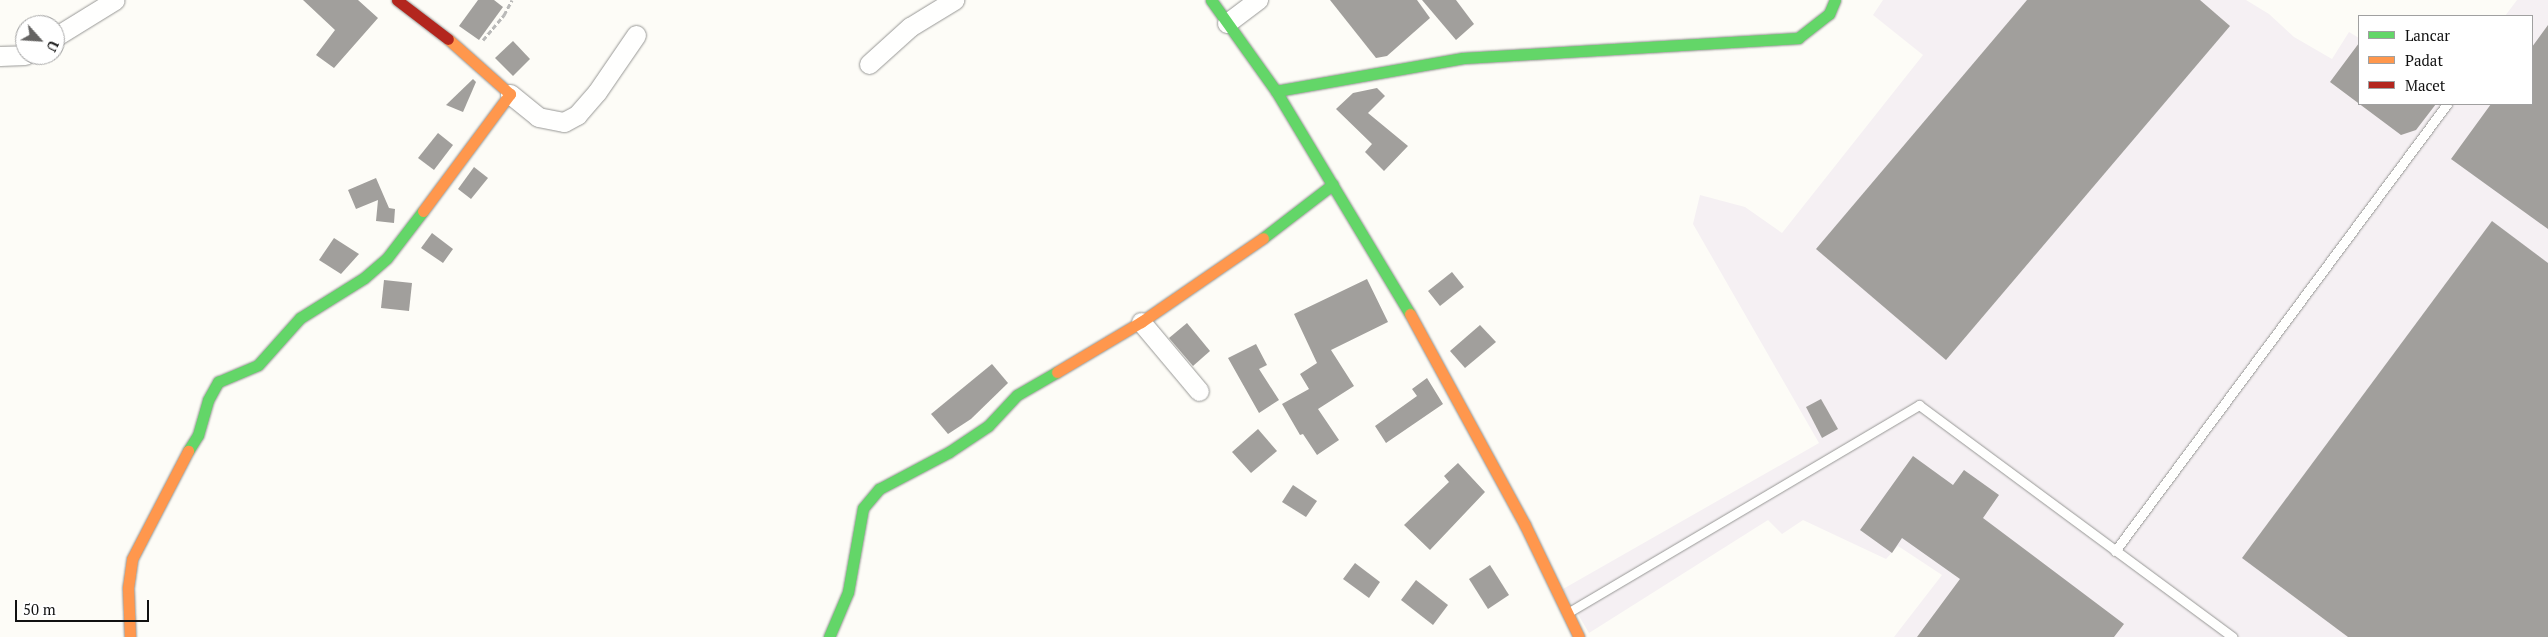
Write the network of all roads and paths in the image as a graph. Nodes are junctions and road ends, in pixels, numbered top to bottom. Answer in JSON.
{"nodes":[{"id":1,"x":115,"y":0,"type":"edge"},
{"id":2,"x":397,"y":0,"type":"edge"},
{"id":3,"x":512,"y":0,"type":"edge"},
{"id":4,"x":954,"y":0,"type":"edge"},
{"id":5,"x":1211,"y":0,"type":"edge"},
{"id":6,"x":1258,"y":0,"type":"edge"},
{"id":7,"x":1835,"y":0,"type":"edge"},
{"id":8,"x":1227,"y":23,"type":"junction"},
{"id":9,"x":65,"y":32,"type":"edge"},
{"id":10,"x":636,"y":35,"type":"dead end"},
{"id":11,"x":15,"y":55,"type":"edge"},
{"id":12,"x":0,"y":56,"type":"edge"},
{"id":13,"x":469,"y":56,"type":"junction"},
{"id":14,"x":869,"y":64,"type":"dead end"},
{"id":15,"x":1276,"y":90,"type":"junction"},
{"id":16,"x":510,"y":94,"type":"junction"},
{"id":17,"x":2446,"y":105,"type":"edge"},
{"id":18,"x":1333,"y":184,"type":"junction"},
{"id":19,"x":1140,"y":322,"type":"junction"},
{"id":20,"x":1199,"y":391,"type":"dead end"},
{"id":21,"x":2115,"y":551,"type":"junction"},
{"id":22,"x":1566,"y":613,"type":"junction"},
{"id":23,"x":130,"y":637,"type":"edge"},
{"id":24,"x":828,"y":637,"type":"edge"},
{"id":25,"x":1579,"y":637,"type":"edge"},
{"id":26,"x":2233,"y":637,"type":"edge"}],
"edges":[{"from":1,"to":9,"type":"street"},
{"from":2,"to":13,"type":"street"},
{"from":3,"to":13,"type":"path"},
{"from":4,"to":14,"type":"street"},
{"from":5,"to":8,"type":"street"},
{"from":6,"to":8,"type":"street"},
{"from":7,"to":15,"type":"street"},
{"from":8,"to":15,"type":"street"},
{"from":10,"to":16,"type":"street"},
{"from":11,"to":12,"type":"street"},
{"from":13,"to":16,"type":"street"},
{"from":15,"to":18,"type":"street"},
{"from":16,"to":23,"type":"street"},
{"from":17,"to":21,"type":"lane"},
{"from":18,"to":19,"type":"street"},
{"from":18,"to":22,"type":"street"},
{"from":19,"to":20,"type":"street"},
{"from":19,"to":24,"type":"street"},
{"from":21,"to":22,"type":"lane"},
{"from":21,"to":26,"type":"lane"},
{"from":22,"to":25,"type":"street"}]}
